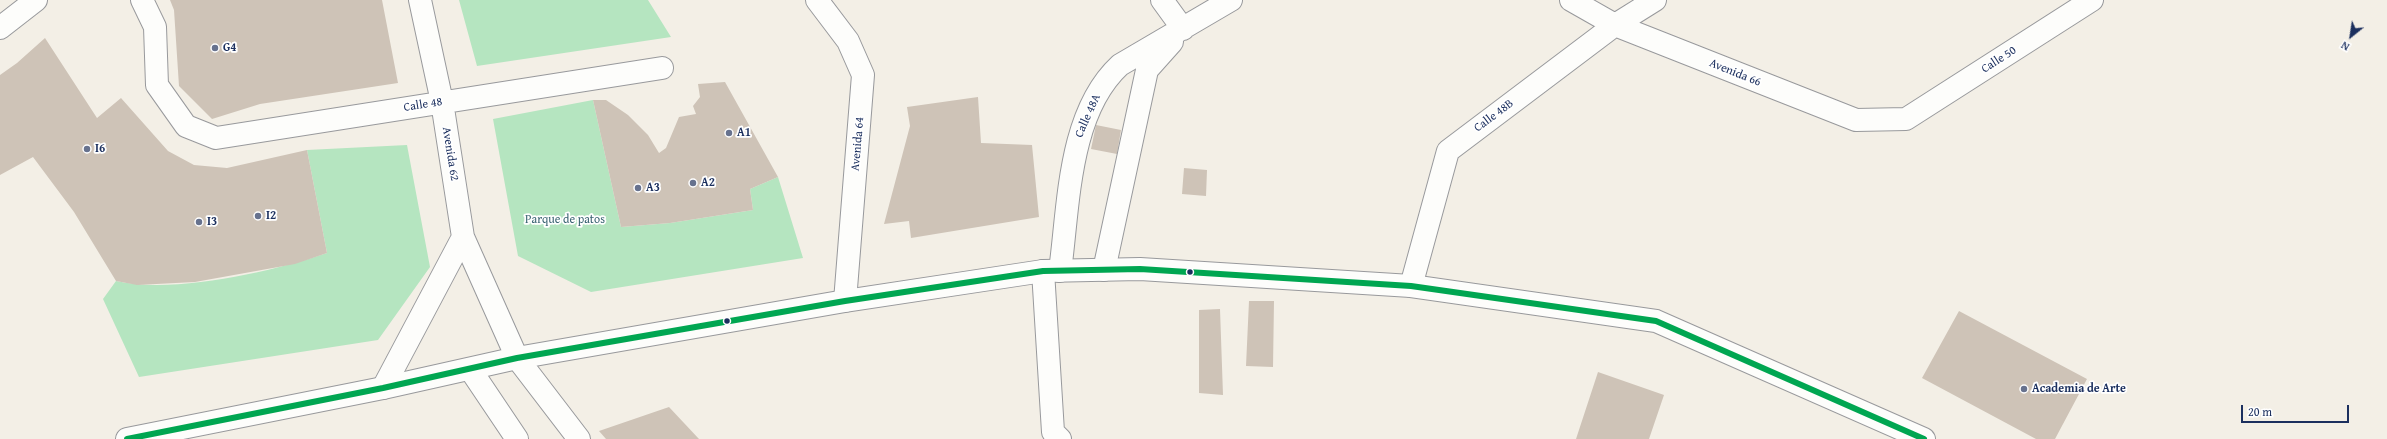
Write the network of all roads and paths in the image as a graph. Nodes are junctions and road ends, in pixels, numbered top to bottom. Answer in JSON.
{"nodes":[{"id":1,"x":36,"y":0,"type":"edge"},
{"id":2,"x":142,"y":0,"type":"edge"},
{"id":3,"x":420,"y":0,"type":"edge"},
{"id":4,"x":817,"y":0,"type":"edge"},
{"id":5,"x":1162,"y":0,"type":"edge"},
{"id":6,"x":1231,"y":0,"type":"edge"},
{"id":7,"x":1571,"y":0,"type":"edge"},
{"id":8,"x":1655,"y":0,"type":"edge"},
{"id":9,"x":2092,"y":0,"type":"edge"},
{"id":10,"x":1615,"y":25,"type":"junction"},
{"id":11,"x":0,"y":28,"type":"edge"},
{"id":12,"x":1183,"y":29,"type":"junction"},
{"id":13,"x":662,"y":68,"type":"dead end"},
{"id":14,"x":442,"y":102,"type":"junction"},
{"id":15,"x":1906,"y":119,"type":"joint"},
{"id":16,"x":464,"y":237,"type":"junction"},
{"id":17,"x":1104,"y":270,"type":"junction"},
{"id":18,"x":1052,"y":271,"type":"junction"},
{"id":19,"x":1411,"y":286,"type":"junction"},
{"id":20,"x":845,"y":301,"type":"junction"},
{"id":21,"x":518,"y":358,"type":"junction"},
{"id":22,"x":470,"y":369,"type":"junction"},
{"id":23,"x":383,"y":388,"type":"junction"},
{"id":24,"x":127,"y":439,"type":"edge"},
{"id":25,"x":517,"y":439,"type":"edge"},
{"id":26,"x":579,"y":439,"type":"edge"},
{"id":27,"x":1060,"y":439,"type":"edge"},
{"id":28,"x":1924,"y":439,"type":"edge"}],
"edges":[{"from":1,"to":11,"type":"street"},
{"from":2,"to":14,"type":"street","name":"Calle 48"},
{"from":3,"to":14,"type":"street","name":"Avenida 62"},
{"from":4,"to":20,"type":"street","name":"Avenida 64"},
{"from":5,"to":12,"type":"street"},
{"from":6,"to":12,"type":"street","name":"Calle 48A"},
{"from":7,"to":10,"type":"street","name":"Avenida 66"},
{"from":8,"to":10,"type":"street","name":"Calle 48B"},
{"from":9,"to":15,"type":"street","name":"Calle 50"},
{"from":10,"to":15,"type":"street","name":"Avenida 66"},
{"from":10,"to":19,"type":"street","name":"Calle 48B"},
{"from":12,"to":17,"type":"street","name":"Calle 48A"},
{"from":12,"to":18,"type":"street","name":"Calle 48A"},
{"from":13,"to":14,"type":"street","name":"Calle 48"},
{"from":14,"to":16,"type":"street","name":"Avenida 62"},
{"from":16,"to":21,"type":"street","name":"Avenida 62"},
{"from":16,"to":23,"type":"street"},
{"from":17,"to":18,"type":"street"},
{"from":17,"to":19,"type":"street"},
{"from":18,"to":20,"type":"street"},
{"from":18,"to":27,"type":"street","name":"Calle 48A"},
{"from":19,"to":28,"type":"street"},
{"from":20,"to":21,"type":"street"},
{"from":21,"to":22,"type":"street"},
{"from":21,"to":26,"type":"street","name":"Avenida 62"},
{"from":22,"to":23,"type":"street"},
{"from":22,"to":25,"type":"street"},
{"from":23,"to":24,"type":"street"}]}
